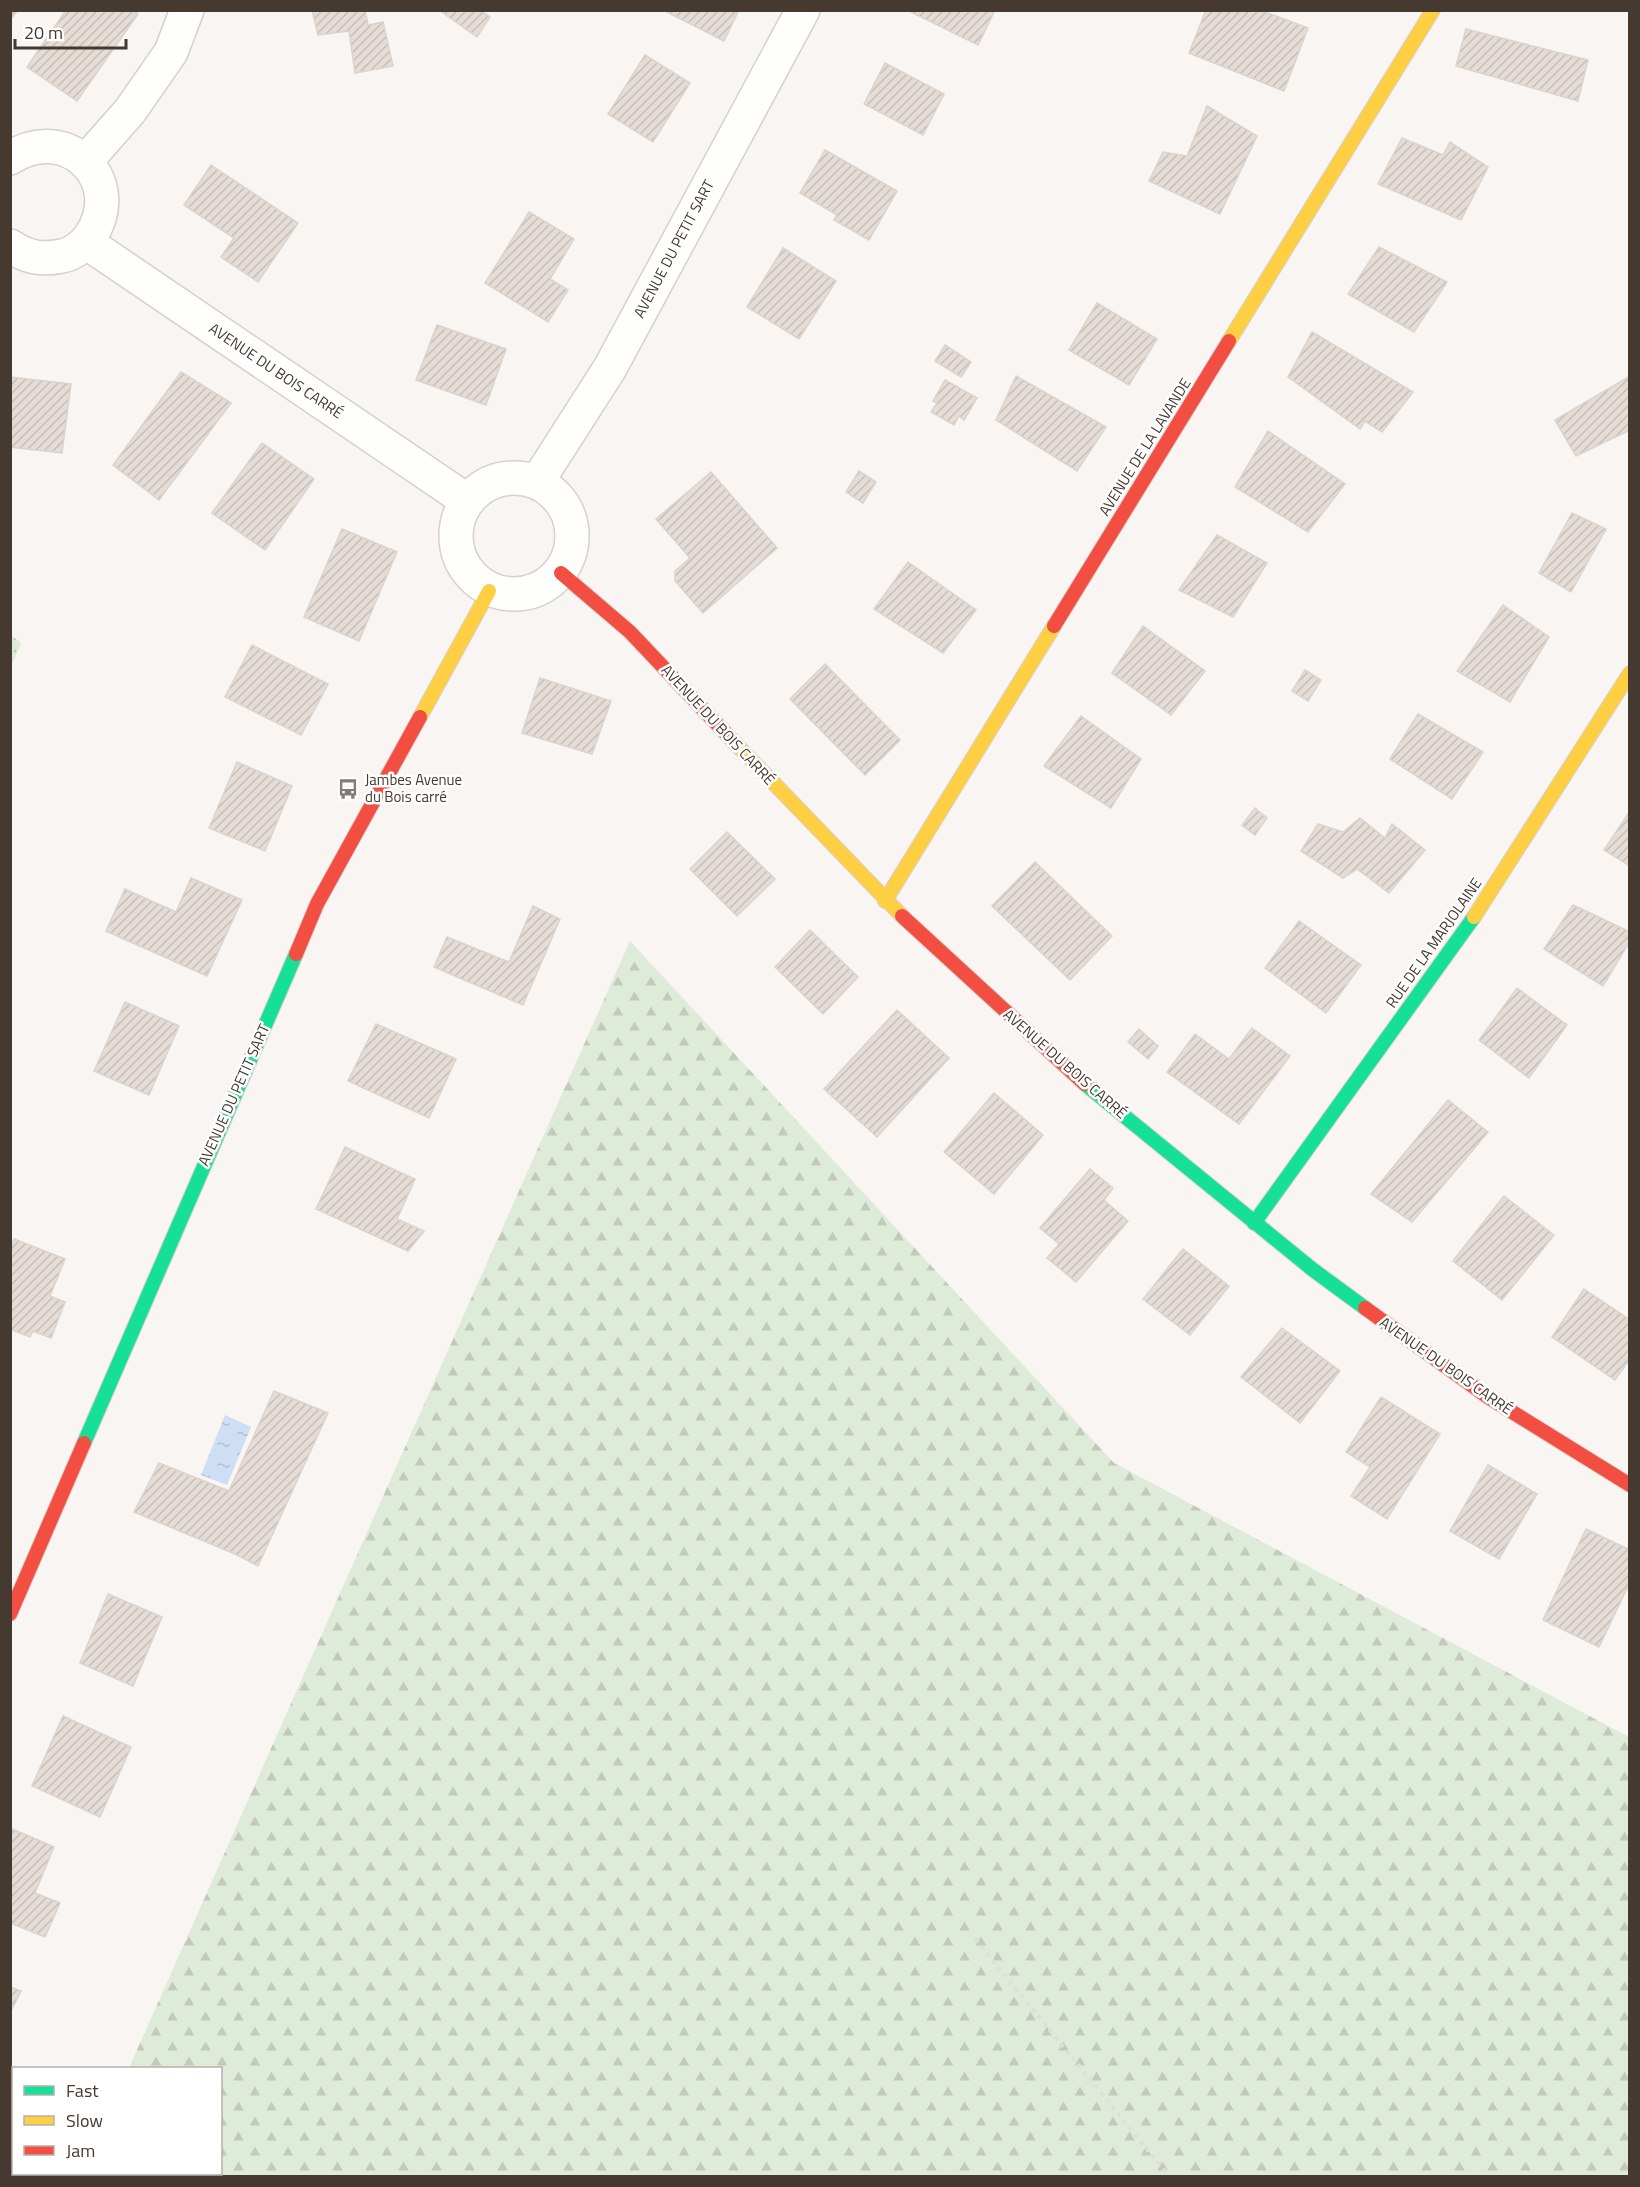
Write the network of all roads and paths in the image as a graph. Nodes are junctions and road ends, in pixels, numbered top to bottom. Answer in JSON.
{"nodes":[{"id":1,"x":187,"y":10,"type":"edge"},
{"id":2,"x":803,"y":10,"type":"edge"},
{"id":3,"x":1433,"y":10,"type":"edge"},
{"id":4,"x":10,"y":159,"type":"edge"},
{"id":5,"x":85,"y":162,"type":"junction"},
{"id":6,"x":86,"y":242,"type":"junction"},
{"id":7,"x":10,"y":246,"type":"edge"},
{"id":8,"x":537,"y":482,"type":"junction"},
{"id":9,"x":466,"y":500,"type":"junction"},
{"id":10,"x":561,"y":573,"type":"junction"},
{"id":11,"x":489,"y":591,"type":"junction"},
{"id":12,"x":1629,"y":673,"type":"edge"},
{"id":13,"x":885,"y":901,"type":"junction"},
{"id":14,"x":1254,"y":1223,"type":"junction"},
{"id":15,"x":1629,"y":1485,"type":"edge"},
{"id":16,"x":10,"y":1614,"type":"edge"},
{"id":17,"x":975,"y":1939,"type":"dead end"},
{"id":18,"x":1169,"y":2176,"type":"edge"}],
"edges":[{"from":1,"to":5,"type":"street"},
{"from":2,"to":8,"type":"street","name":"AVENUE DU PETIT SART"},
{"from":3,"to":13,"type":"street","name":"AVENUE DE LA LAVANDE"},
{"from":4,"to":5,"type":"street"},
{"from":5,"to":6,"type":"street"},
{"from":6,"to":7,"type":"street"},
{"from":6,"to":9,"type":"street","name":"AVENUE DU BOIS CARRÉ"},
{"from":8,"to":9,"type":"street"},
{"from":8,"to":10,"type":"street"},
{"from":9,"to":11,"type":"street"},
{"from":10,"to":11,"type":"street"},
{"from":10,"to":13,"type":"street","name":"AVENUE DU BOIS CARRÉ"},
{"from":11,"to":16,"type":"street","name":"AVENUE DU PETIT SART"},
{"from":12,"to":14,"type":"street","name":"RUE DE LA MARJOLAINE"},
{"from":13,"to":14,"type":"street","name":"AVENUE DU BOIS CARRÉ"},
{"from":14,"to":15,"type":"street","name":"AVENUE DU BOIS CARRÉ"},
{"from":17,"to":18,"type":"path"}]}
